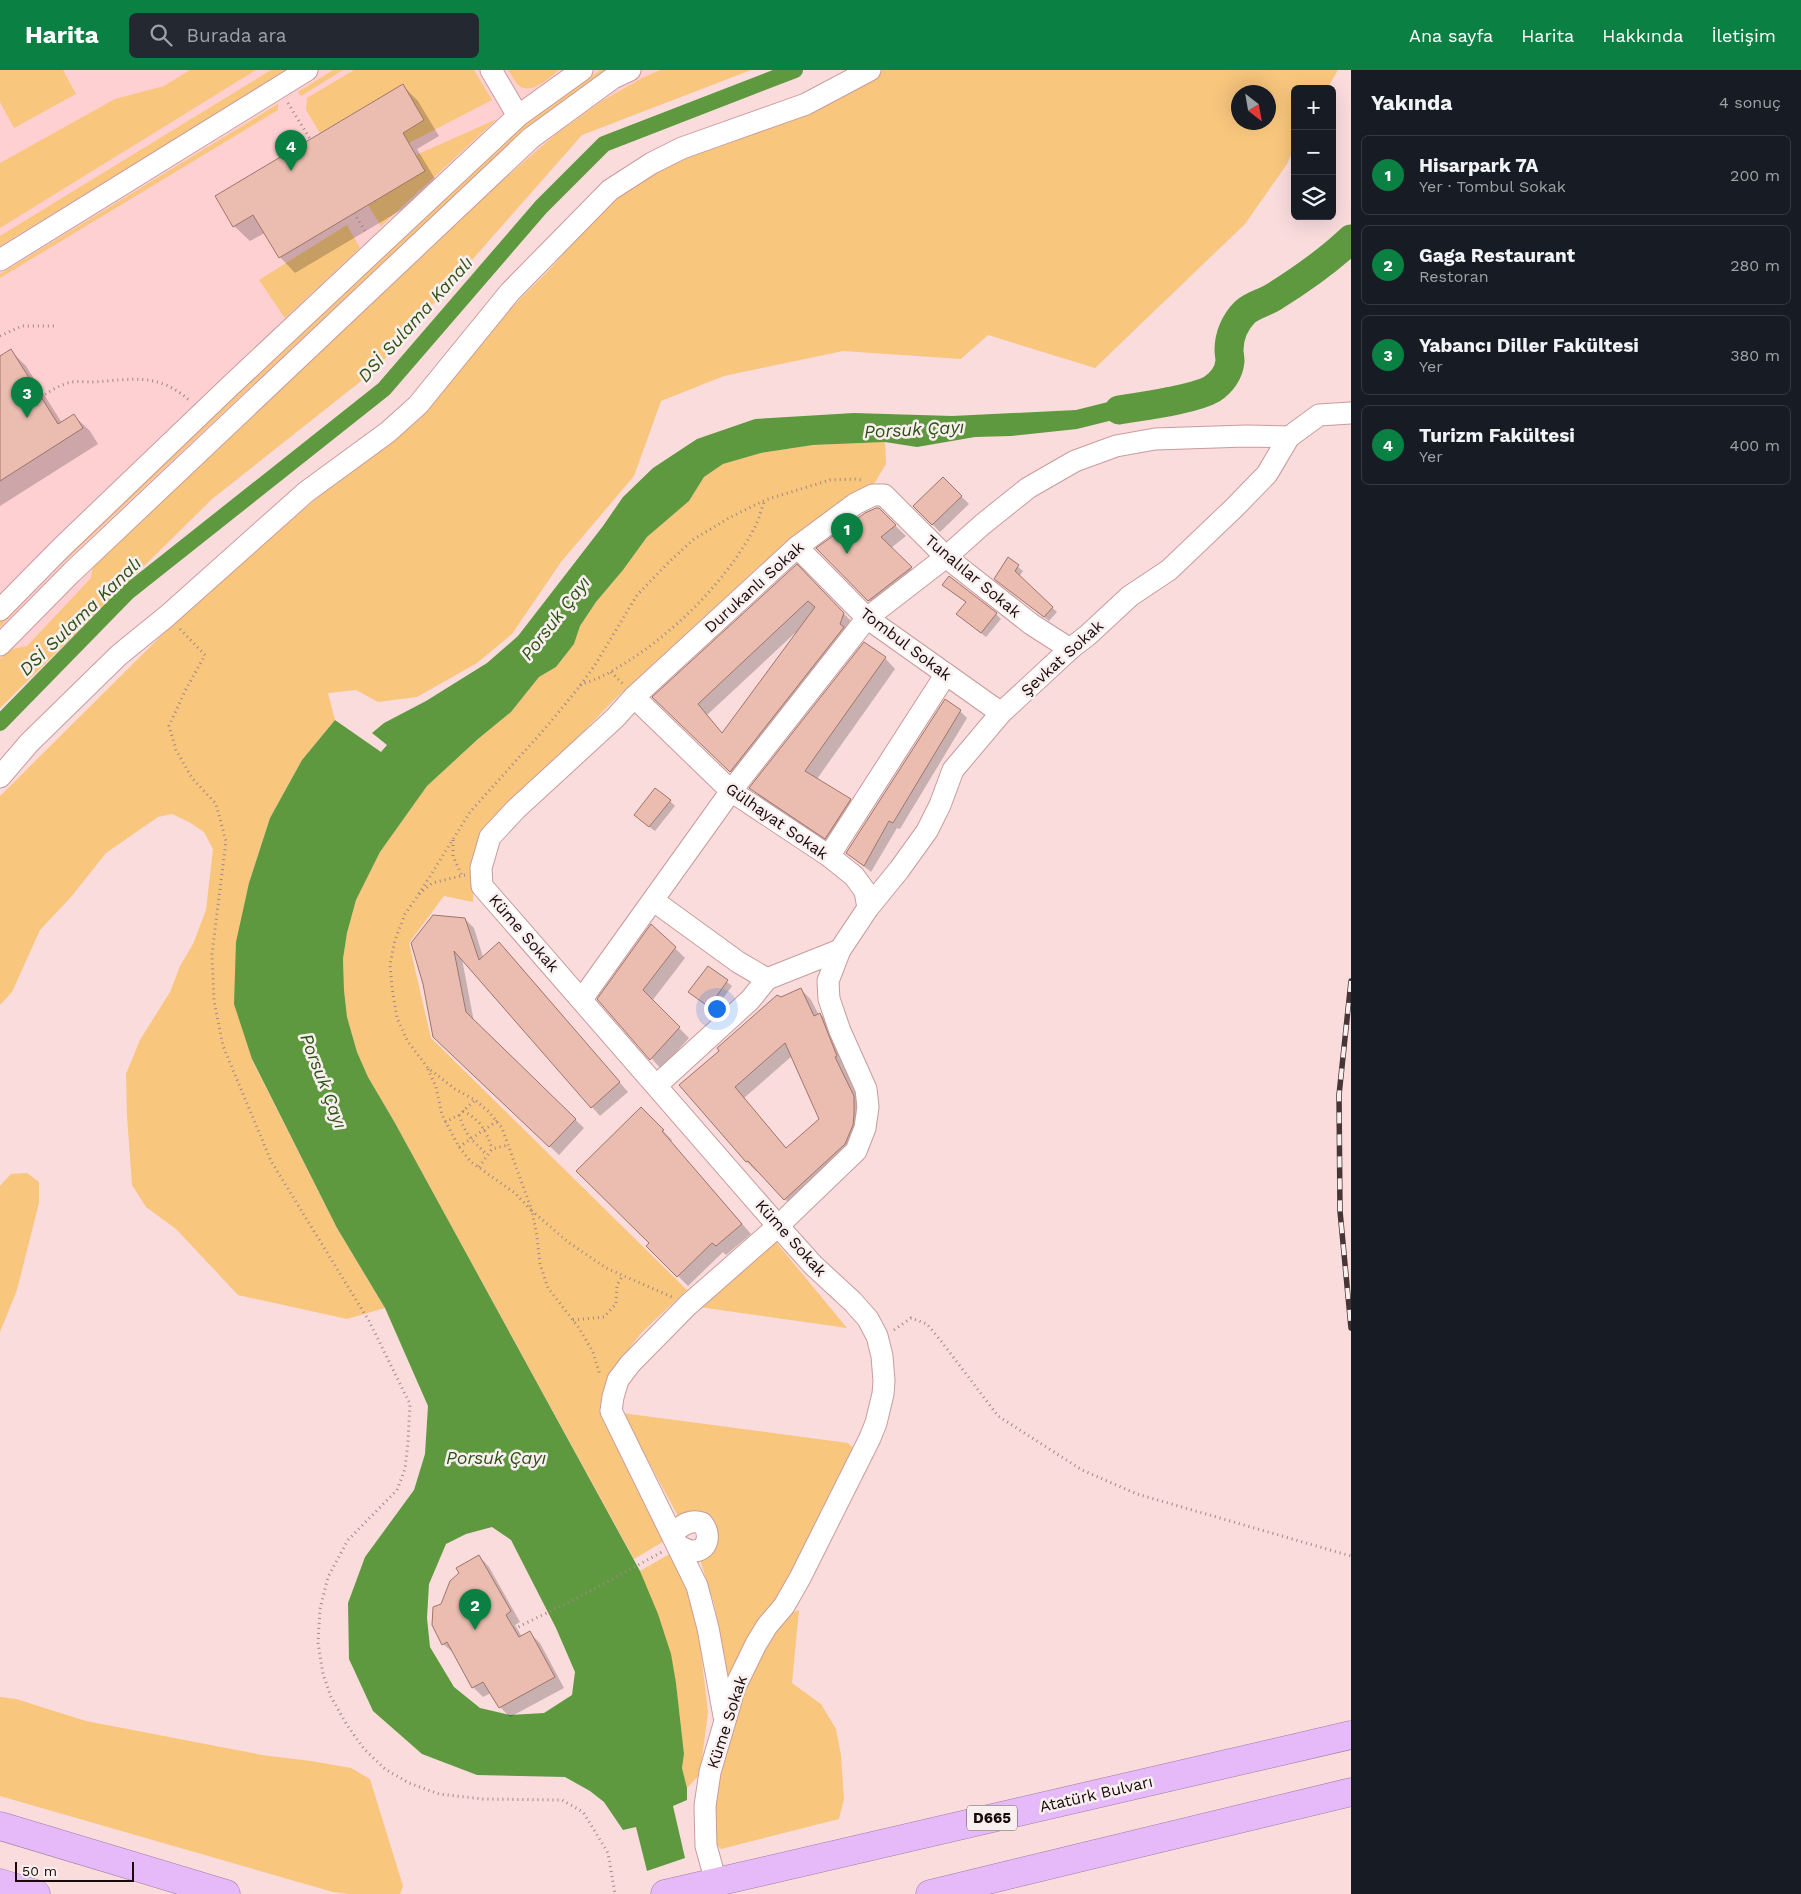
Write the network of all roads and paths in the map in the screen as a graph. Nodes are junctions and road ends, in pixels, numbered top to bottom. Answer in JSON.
{"nodes":[{"id":1,"x":308,"y":70,"type":"edge"},
{"id":2,"x":491,"y":70,"type":"edge"},
{"id":3,"x":582,"y":70,"type":"edge"},
{"id":4,"x":630,"y":70,"type":"edge"},
{"id":5,"x":870,"y":70,"type":"edge"},
{"id":6,"x":279,"y":88,"type":"junction"},
{"id":7,"x":518,"y":116,"type":"junction"},
{"id":8,"x":310,"y":139,"type":"dead end"},
{"id":9,"x":354,"y":213,"type":"dead end"},
{"id":10,"x":372,"y":241,"type":"dead end"},
{"id":11,"x":0,"y":260,"type":"edge"},
{"id":12,"x":56,"y":326,"type":"dead end"},
{"id":13,"x":0,"y":336,"type":"edge"},
{"id":14,"x":41,"y":397,"type":"dead end"},
{"id":15,"x":202,"y":412,"type":"junction"},
{"id":16,"x":1351,"y":414,"type":"edge"},
{"id":17,"x":1289,"y":437,"type":"junction"},
{"id":18,"x":868,"y":482,"type":"dead end"},
{"id":19,"x":884,"y":496,"type":"joint"},
{"id":20,"x":765,"y":500,"type":"junction"},
{"id":21,"x":797,"y":547,"type":"junction"},
{"id":22,"x":946,"y":557,"type":"junction"},
{"id":23,"x":0,"y":610,"type":"edge"},
{"id":24,"x":167,"y":616,"type":"junction"},
{"id":25,"x":867,"y":618,"type":"junction"},
{"id":26,"x":0,"y":645,"type":"edge"},
{"id":27,"x":1070,"y":649,"type":"junction"},
{"id":28,"x":946,"y":674,"type":"junction"},
{"id":29,"x":580,"y":686,"type":"junction"},
{"id":30,"x":634,"y":697,"type":"junction"},
{"id":31,"x":1001,"y":714,"type":"junction"},
{"id":32,"x":0,"y":777,"type":"edge"},
{"id":33,"x":731,"y":791,"type":"junction"},
{"id":34,"x":453,"y":840,"type":"junction"},
{"id":35,"x":829,"y":856,"type":"junction"},
{"id":36,"x":462,"y":876,"type":"junction"},
{"id":37,"x":482,"y":886,"type":"junction"},
{"id":38,"x":420,"y":894,"type":"junction"},
{"id":39,"x":654,"y":901,"type":"junction"},
{"id":40,"x":868,"y":908,"type":"junction"},
{"id":41,"x":840,"y":950,"type":"junction"},
{"id":42,"x":767,"y":978,"type":"junction"},
{"id":43,"x":582,"y":999,"type":"junction"},
{"id":44,"x":428,"y":1068,"type":"junction"},
{"id":45,"x":656,"y":1085,"type":"junction"},
{"id":46,"x":475,"y":1100,"type":"junction"},
{"id":47,"x":463,"y":1111,"type":"junction"},
{"id":48,"x":459,"y":1115,"type":"junction"},
{"id":49,"x":497,"y":1121,"type":"junction"},
{"id":50,"x":445,"y":1122,"type":"junction"},
{"id":51,"x":484,"y":1128,"type":"junction"},
{"id":52,"x":470,"y":1139,"type":"junction"},
{"id":53,"x":508,"y":1145,"type":"junction"},
{"id":54,"x":459,"y":1147,"type":"junction"},
{"id":55,"x":492,"y":1149,"type":"junction"},
{"id":56,"x":486,"y":1154,"type":"junction"},
{"id":57,"x":479,"y":1168,"type":"junction"},
{"id":58,"x":532,"y":1210,"type":"junction"},
{"id":59,"x":778,"y":1226,"type":"junction"},
{"id":60,"x":622,"y":1275,"type":"junction"},
{"id":61,"x":688,"y":1305,"type":"junction"},
{"id":62,"x":572,"y":1320,"type":"junction"},
{"id":63,"x":877,"y":1336,"type":"junction"},
{"id":64,"x":613,"y":1397,"type":"junction"},
{"id":65,"x":1351,"y":1556,"type":"edge"},
{"id":66,"x":646,"y":1562,"type":"dead end"},
{"id":67,"x":514,"y":1628,"type":"dead end"},
{"id":68,"x":725,"y":1719,"type":"junction"},
{"id":69,"x":1351,"y":1735,"type":"edge"},
{"id":70,"x":1351,"y":1792,"type":"edge"},
{"id":71,"x":0,"y":1826,"type":"edge"},
{"id":72,"x":716,"y":1882,"type":"junction"},
{"id":73,"x":0,"y":1883,"type":"edge"},
{"id":74,"x":36,"y":1894,"type":"edge"},
{"id":75,"x":226,"y":1894,"type":"edge"},
{"id":76,"x":615,"y":1894,"type":"edge"},
{"id":77,"x":665,"y":1894,"type":"edge"},
{"id":78,"x":930,"y":1894,"type":"edge"}],
"edges":[{"from":1,"to":6,"type":"street"},
{"from":2,"to":7,"type":"street"},
{"from":3,"to":7,"type":"street"},
{"from":4,"to":26,"type":"street"},
{"from":5,"to":24,"type":"street"},
{"from":6,"to":8,"type":"path"},
{"from":6,"to":11,"type":"street"},
{"from":7,"to":15,"type":"street"},
{"from":9,"to":10,"type":"path"},
{"from":12,"to":13,"type":"path"},
{"from":14,"to":15,"type":"path"},
{"from":15,"to":23,"type":"street"},
{"from":16,"to":17,"type":"street"},
{"from":17,"to":22,"type":"street"},
{"from":17,"to":27,"type":"street","name":"Şevkat Sokak"},
{"from":18,"to":20,"type":"path"},
{"from":19,"to":21,"type":"street","name":"Durukanlı Sokak"},
{"from":19,"to":22,"type":"street","name":"Tunalılar Sokak"},
{"from":20,"to":29,"type":"path"},
{"from":20,"to":29,"type":"path"},
{"from":21,"to":25,"type":"street","name":"Tombul Sokak"},
{"from":21,"to":30,"type":"street","name":"Durukanlı Sokak"},
{"from":22,"to":25,"type":"street"},
{"from":22,"to":27,"type":"street","name":"Tunalılar Sokak"},
{"from":24,"to":32,"type":"street"},
{"from":24,"to":76,"type":"path"},
{"from":25,"to":28,"type":"street","name":"Tombul Sokak"},
{"from":25,"to":33,"type":"street"},
{"from":27,"to":31,"type":"street","name":"Şevkat Sokak"},
{"from":28,"to":31,"type":"street","name":"Tombul Sokak"},
{"from":28,"to":35,"type":"street"},
{"from":29,"to":34,"type":"path"},
{"from":30,"to":33,"type":"street","name":"Gülhayat Sokak"},
{"from":30,"to":37,"type":"street","name":"Küme Sokak"},
{"from":31,"to":40,"type":"street","name":"Şevkat Sokak"},
{"from":33,"to":35,"type":"street","name":"Gülhayat Sokak"},
{"from":33,"to":39,"type":"street"},
{"from":34,"to":36,"type":"path"},
{"from":34,"to":38,"type":"path"},
{"from":35,"to":40,"type":"street","name":"Gülhayat Sokak"},
{"from":36,"to":37,"type":"path"},
{"from":36,"to":38,"type":"path"},
{"from":37,"to":43,"type":"street","name":"Küme Sokak"},
{"from":38,"to":44,"type":"path"},
{"from":39,"to":42,"type":"street"},
{"from":39,"to":43,"type":"street"},
{"from":40,"to":41,"type":"street","name":"Şevkat Sokak"},
{"from":41,"to":42,"type":"street"},
{"from":41,"to":59,"type":"street","name":"Şevkat Sokak"},
{"from":42,"to":45,"type":"street"},
{"from":43,"to":45,"type":"street","name":"Küme Sokak"},
{"from":44,"to":46,"type":"path"},
{"from":44,"to":50,"type":"path"},
{"from":45,"to":59,"type":"street","name":"Küme Sokak"},
{"from":46,"to":47,"type":"path"},
{"from":46,"to":49,"type":"path"},
{"from":47,"to":48,"type":"path"},
{"from":47,"to":51,"type":"path"},
{"from":48,"to":50,"type":"path"},
{"from":48,"to":52,"type":"path"},
{"from":49,"to":51,"type":"path"},
{"from":49,"to":53,"type":"path"},
{"from":50,"to":54,"type":"path"},
{"from":51,"to":52,"type":"path"},
{"from":51,"to":55,"type":"path"},
{"from":52,"to":54,"type":"path"},
{"from":52,"to":56,"type":"path"},
{"from":53,"to":55,"type":"path"},
{"from":53,"to":58,"type":"path"},
{"from":54,"to":57,"type":"path"},
{"from":55,"to":56,"type":"path"},
{"from":56,"to":57,"type":"path"},
{"from":57,"to":58,"type":"path"},
{"from":58,"to":60,"type":"path"},
{"from":58,"to":62,"type":"path"},
{"from":59,"to":61,"type":"street","name":"Şevkat Sokak"},
{"from":59,"to":63,"type":"street","name":"Küme Sokak"},
{"from":60,"to":61,"type":"path"},
{"from":60,"to":62,"type":"path"},
{"from":61,"to":64,"type":"street","name":"Şevkat Sokak"},
{"from":62,"to":64,"type":"path"},
{"from":63,"to":65,"type":"path"},
{"from":63,"to":68,"type":"street","name":"Küme Sokak"},
{"from":64,"to":68,"type":"street"},
{"from":66,"to":67,"type":"path"},
{"from":68,"to":72,"type":"street","name":"Küme Sokak"},
{"from":69,"to":72,"type":"highway","name":"Atatürk Bulvarı","number":"D665"},
{"from":70,"to":78,"type":"highway"},
{"from":71,"to":75,"type":"highway"},
{"from":72,"to":77,"type":"highway","name":"Atatürk Bulvarı","number":"D665"},
{"from":73,"to":74,"type":"highway"}]}
